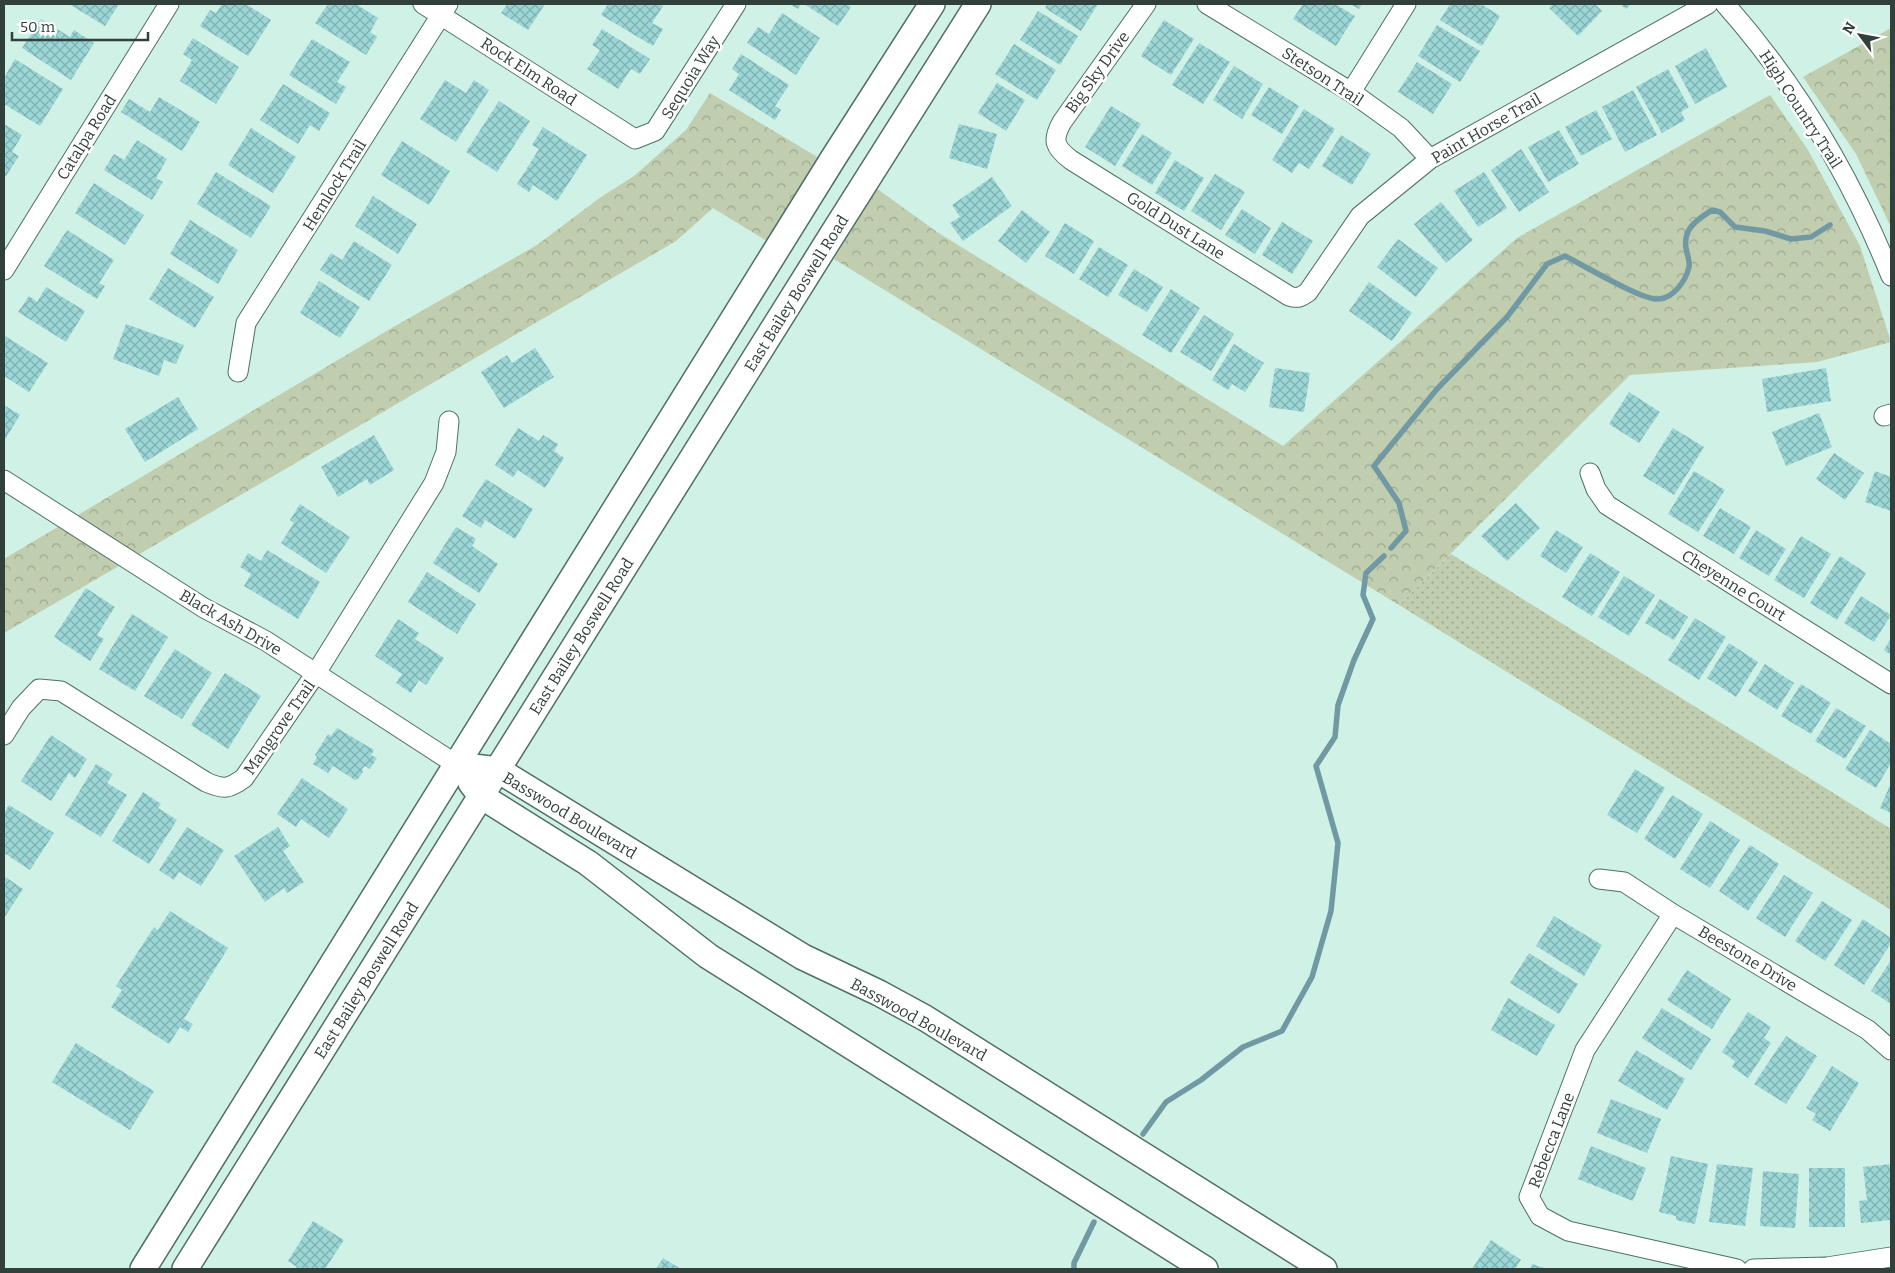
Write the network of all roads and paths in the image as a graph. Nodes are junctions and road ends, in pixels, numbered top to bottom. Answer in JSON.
{"nodes":[{"id":1,"x":169,"y":4,"type":"edge"},
{"id":2,"x":423,"y":4,"type":"edge"},
{"id":3,"x":736,"y":4,"type":"edge"},
{"id":4,"x":932,"y":4,"type":"edge"},
{"id":5,"x":978,"y":4,"type":"edge"},
{"id":6,"x":1146,"y":4,"type":"edge"},
{"id":7,"x":1207,"y":4,"type":"edge"},
{"id":8,"x":1406,"y":4,"type":"edge"},
{"id":9,"x":1708,"y":4,"type":"edge"},
{"id":10,"x":1725,"y":4,"type":"edge"},
{"id":11,"x":445,"y":9,"type":"edge"},
{"id":12,"x":1350,"y":92,"type":"junction"},
{"id":13,"x":634,"y":139,"type":"joint"},
{"id":14,"x":1056,"y":143,"type":"joint"},
{"id":15,"x":1430,"y":159,"type":"junction"},
{"id":16,"x":4,"y":270,"type":"edge"},
{"id":17,"x":1891,"y":276,"type":"edge"},
{"id":18,"x":1301,"y":297,"type":"joint"},
{"id":19,"x":238,"y":372,"type":"dead end"},
{"id":20,"x":448,"y":421,"type":"dead end"},
{"id":21,"x":1590,"y":473,"type":"dead end"},
{"id":22,"x":4,"y":480,"type":"edge"},
{"id":23,"x":316,"y":673,"type":"junction"},
{"id":24,"x":1891,"y":684,"type":"edge"},
{"id":25,"x":4,"y":735,"type":"edge"},
{"id":26,"x":457,"y":765,"type":"junction"},
{"id":27,"x":498,"y":770,"type":"junction"},
{"id":28,"x":481,"y":796,"type":"junction"},
{"id":29,"x":1599,"y":879,"type":"dead end"},
{"id":30,"x":1673,"y":914,"type":"junction"},
{"id":31,"x":318,"y":988,"type":"junction"},
{"id":32,"x":348,"y":1010,"type":"junction"},
{"id":33,"x":1891,"y":1050,"type":"edge"},
{"id":34,"x":1891,"y":1257,"type":"edge"},
{"id":35,"x":143,"y":1269,"type":"edge"},
{"id":36,"x":185,"y":1269,"type":"edge"},
{"id":37,"x":1205,"y":1269,"type":"edge"},
{"id":38,"x":1324,"y":1269,"type":"edge"},
{"id":39,"x":1737,"y":1269,"type":"edge"},
{"id":40,"x":1753,"y":1269,"type":"edge"}],
"edges":[{"from":1,"to":16,"type":"street","name":"Catalpa Road"},
{"from":2,"to":11,"type":"street","name":"Rock Elm Road"},
{"from":3,"to":13,"type":"street","name":"Sequoia Way"},
{"from":4,"to":26,"type":"main road"},
{"from":5,"to":27,"type":"main road","name":"East Bailey Boswell Road"},
{"from":6,"to":14,"type":"street","name":"Big Sky Drive"},
{"from":7,"to":12,"type":"street","name":"Stetson Trail"},
{"from":8,"to":12,"type":"street"},
{"from":9,"to":15,"type":"street","name":"Paint Horse Trail"},
{"from":10,"to":17,"type":"street","name":"High Country Trail"},
{"from":11,"to":13,"type":"street","name":"Rock Elm Road"},
{"from":11,"to":19,"type":"street","name":"Hemlock Trail"},
{"from":12,"to":15,"type":"street","name":"Stetson Trail"},
{"from":14,"to":18,"type":"street","name":"Gold Dust Lane"},
{"from":15,"to":18,"type":"street","name":"Paint Horse Trail"},
{"from":20,"to":23,"type":"street","name":"Mangrove Trail"},
{"from":21,"to":24,"type":"street","name":"Cheyenne Court"},
{"from":22,"to":23,"type":"street","name":"Black Ash Drive"},
{"from":23,"to":25,"type":"street","name":"Mangrove Trail"},
{"from":23,"to":26,"type":"street","name":"Black Ash Drive"},
{"from":26,"to":27,"type":"main road","name":"Basswood Boulevard"},
{"from":26,"to":28,"type":"main road","name":"Basswood Boulevard"},
{"from":26,"to":31,"type":"main road"},
{"from":27,"to":28,"type":"main road","name":"East Bailey Boswell Road"},
{"from":27,"to":38,"type":"main road","name":"Basswood Boulevard"},
{"from":28,"to":32,"type":"main road","name":"East Bailey Boswell Road"},
{"from":28,"to":37,"type":"main road","name":"Basswood Boulevard"},
{"from":29,"to":30,"type":"street","name":"Beestone Drive"},
{"from":30,"to":33,"type":"street","name":"Beestone Drive"},
{"from":30,"to":39,"type":"street","name":"Rebecca Lane"},
{"from":31,"to":32,"type":"main road"},
{"from":31,"to":35,"type":"main road"},
{"from":32,"to":36,"type":"main road","name":"East Bailey Boswell Road"},
{"from":34,"to":40,"type":"street"}]}
